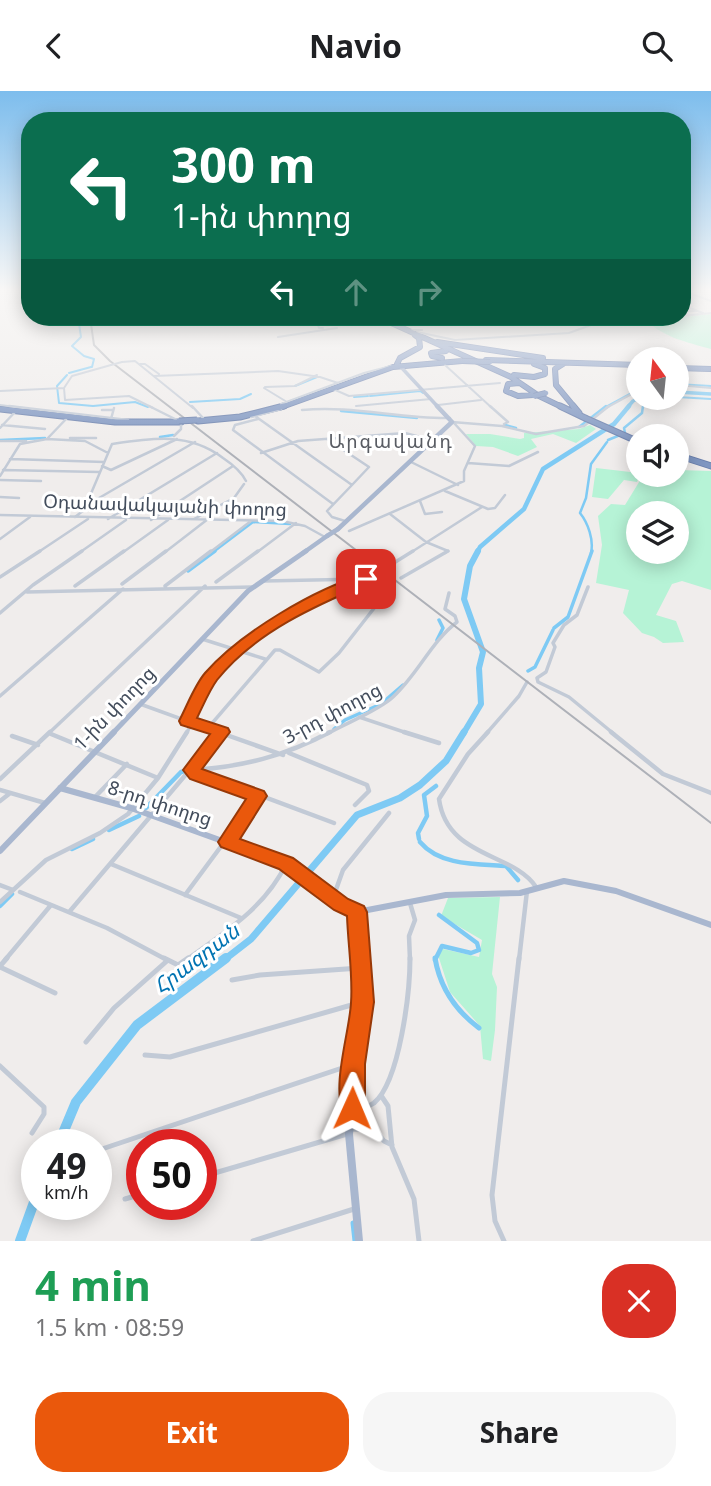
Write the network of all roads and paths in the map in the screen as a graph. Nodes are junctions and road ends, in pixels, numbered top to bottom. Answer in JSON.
{"nodes":[{"id":1,"x":420,"y":345,"type":"edge"},
{"id":2,"x":440,"y":345,"type":"edge"},
{"id":3,"x":442,"y":345,"type":"edge"},
{"id":4,"x":458,"y":345,"type":"edge"},
{"id":5,"x":452,"y":351,"type":"junction"},
{"id":6,"x":461,"y":359,"type":"junction"},
{"id":7,"x":486,"y":360,"type":"junction"},
{"id":8,"x":444,"y":363,"type":"junction"},
{"id":9,"x":532,"y":363,"type":"junction"},
{"id":10,"x":565,"y":363,"type":"junction"},
{"id":11,"x":139,"y":365,"type":"junction"},
{"id":12,"x":626,"y":365,"type":"edge"},
{"id":13,"x":393,"y":366,"type":"junction"},
{"id":14,"x":690,"y":367,"type":"edge"},
{"id":15,"x":711,"y":368,"type":"edge"},
{"id":16,"x":503,"y":373,"type":"junction"},
{"id":17,"x":159,"y":374,"type":"junction"},
{"id":18,"x":317,"y":375,"type":"junction"},
{"id":19,"x":514,"y":375,"type":"junction"},
{"id":20,"x":154,"y":376,"type":"junction"},
{"id":21,"x":338,"y":383,"type":"junction"},
{"id":22,"x":499,"y":383,"type":"dead end"},
{"id":23,"x":467,"y":385,"type":"junction"},
{"id":24,"x":556,"y":385,"type":"junction"},
{"id":25,"x":690,"y":386,"type":"edge"},
{"id":26,"x":527,"y":387,"type":"junction"},
{"id":27,"x":61,"y":388,"type":"junction"},
{"id":28,"x":711,"y":388,"type":"edge"},
{"id":29,"x":333,"y":389,"type":"junction"},
{"id":30,"x":423,"y":390,"type":"junction"},
{"id":31,"x":0,"y":391,"type":"edge"},
{"id":32,"x":545,"y":393,"type":"junction"},
{"id":33,"x":310,"y":394,"type":"junction"},
{"id":34,"x":534,"y":395,"type":"junction"},
{"id":35,"x":626,"y":396,"type":"edge"},
{"id":36,"x":432,"y":399,"type":"junction"},
{"id":37,"x":482,"y":399,"type":"junction"},
{"id":38,"x":287,"y":405,"type":"junction"},
{"id":39,"x":438,"y":405,"type":"junction"},
{"id":40,"x":356,"y":407,"type":"dead end"},
{"id":41,"x":0,"y":408,"type":"edge"},
{"id":42,"x":102,"y":410,"type":"dead end"},
{"id":43,"x":302,"y":410,"type":"dead end"},
{"id":44,"x":15,"y":412,"type":"junction"},
{"id":45,"x":579,"y":413,"type":"junction"},
{"id":46,"x":69,"y":416,"type":"junction"},
{"id":47,"x":257,"y":418,"type":"junction"},
{"id":48,"x":111,"y":419,"type":"junction"},
{"id":49,"x":199,"y":420,"type":"junction"},
{"id":50,"x":451,"y":420,"type":"junction"},
{"id":51,"x":588,"y":420,"type":"junction"},
{"id":52,"x":180,"y":421,"type":"junction"},
{"id":53,"x":502,"y":426,"type":"junction"},
{"id":54,"x":1,"y":427,"type":"edge"},
{"id":55,"x":45,"y":429,"type":"dead end"},
{"id":56,"x":626,"y":435,"type":"edge"},
{"id":57,"x":174,"y":436,"type":"junction"},
{"id":58,"x":96,"y":438,"type":"dead end"},
{"id":59,"x":179,"y":438,"type":"junction"},
{"id":60,"x":47,"y":439,"type":"junction"},
{"id":61,"x":327,"y":439,"type":"junction"},
{"id":62,"x":434,"y":440,"type":"junction"},
{"id":63,"x":0,"y":441,"type":"edge"},
{"id":64,"x":197,"y":441,"type":"junction"},
{"id":65,"x":27,"y":442,"type":"junction"},
{"id":66,"x":291,"y":443,"type":"junction"},
{"id":67,"x":538,"y":452,"type":"dead end"},
{"id":68,"x":108,"y":453,"type":"junction"},
{"id":69,"x":217,"y":453,"type":"junction"},
{"id":70,"x":261,"y":453,"type":"junction"},
{"id":71,"x":10,"y":459,"type":"junction"},
{"id":72,"x":689,"y":461,"type":"edge"},
{"id":73,"x":411,"y":462,"type":"junction"},
{"id":74,"x":468,"y":463,"type":"junction"},
{"id":75,"x":103,"y":464,"type":"junction"},
{"id":76,"x":233,"y":466,"type":"junction"},
{"id":77,"x":711,"y":467,"type":"edge"},
{"id":78,"x":3,"y":468,"type":"edge"},
{"id":79,"x":100,"y":472,"type":"junction"},
{"id":80,"x":0,"y":478,"type":"edge"},
{"id":81,"x":41,"y":481,"type":"dead end"},
{"id":82,"x":352,"y":485,"type":"junction"},
{"id":83,"x":458,"y":485,"type":"junction"},
{"id":84,"x":445,"y":491,"type":"junction"},
{"id":85,"x":506,"y":495,"type":"dead end"},
{"id":86,"x":0,"y":498,"type":"edge"},
{"id":87,"x":19,"y":498,"type":"dead end"},
{"id":88,"x":89,"y":499,"type":"junction"},
{"id":89,"x":420,"y":501,"type":"junction"},
{"id":90,"x":333,"y":504,"type":"junction"},
{"id":91,"x":482,"y":507,"type":"junction"},
{"id":92,"x":442,"y":512,"type":"dead end"},
{"id":93,"x":390,"y":514,"type":"junction"},
{"id":94,"x":0,"y":515,"type":"edge"},
{"id":95,"x":32,"y":516,"type":"junction"},
{"id":96,"x":75,"y":517,"type":"junction"},
{"id":97,"x":89,"y":518,"type":"junction"},
{"id":98,"x":108,"y":519,"type":"junction"},
{"id":99,"x":194,"y":519,"type":"junction"},
{"id":100,"x":208,"y":519,"type":"junction"},
{"id":101,"x":126,"y":520,"type":"junction"},
{"id":102,"x":151,"y":520,"type":"junction"},
{"id":103,"x":168,"y":520,"type":"junction"},
{"id":104,"x":253,"y":520,"type":"junction"},
{"id":105,"x":348,"y":521,"type":"junction"},
{"id":106,"x":296,"y":523,"type":"junction"},
{"id":107,"x":349,"y":531,"type":"dead end"},
{"id":108,"x":326,"y":536,"type":"junction"},
{"id":109,"x":0,"y":539,"type":"edge"},
{"id":110,"x":426,"y":542,"type":"junction"},
{"id":111,"x":389,"y":566,"type":"dead end"},
{"id":112,"x":380,"y":574,"type":"dead end"},
{"id":113,"x":0,"y":576,"type":"edge"},
{"id":114,"x":401,"y":578,"type":"dead end"},
{"id":115,"x":366,"y":579,"type":"junction"},
{"id":116,"x":261,"y":580,"type":"junction"},
{"id":117,"x":216,"y":582,"type":"dead end"},
{"id":118,"x":75,"y":586,"type":"dead end"},
{"id":119,"x":205,"y":586,"type":"junction"},
{"id":120,"x":123,"y":587,"type":"junction"},
{"id":121,"x":164,"y":587,"type":"junction"},
{"id":122,"x":252,"y":587,"type":"junction"},
{"id":123,"x":588,"y":587,"type":"dead end"},
{"id":124,"x":27,"y":591,"type":"junction"},
{"id":125,"x":449,"y":593,"type":"dead end"},
{"id":126,"x":375,"y":607,"type":"dead end"},
{"id":127,"x":0,"y":614,"type":"edge"},
{"id":128,"x":202,"y":639,"type":"junction"},
{"id":129,"x":238,"y":650,"type":"junction"},
{"id":130,"x":265,"y":659,"type":"junction"},
{"id":131,"x":527,"y":682,"type":"dead end"},
{"id":132,"x":0,"y":696,"type":"edge"},
{"id":133,"x":140,"y":703,"type":"junction"},
{"id":134,"x":357,"y":716,"type":"junction"},
{"id":135,"x":189,"y":722,"type":"junction"},
{"id":136,"x":208,"y":727,"type":"junction"},
{"id":137,"x":222,"y":732,"type":"junction"},
{"id":138,"x":51,"y":734,"type":"junction"},
{"id":139,"x":12,"y":736,"type":"dead end"},
{"id":140,"x":439,"y":743,"type":"dead end"},
{"id":141,"x":38,"y":745,"type":"junction"},
{"id":142,"x":95,"y":752,"type":"junction"},
{"id":143,"x":286,"y":754,"type":"junction"},
{"id":144,"x":127,"y":764,"type":"junction"},
{"id":145,"x":192,"y":770,"type":"junction"},
{"id":146,"x":158,"y":778,"type":"junction"},
{"id":147,"x":0,"y":779,"type":"edge"},
{"id":148,"x":60,"y":788,"type":"junction"},
{"id":149,"x":0,"y":790,"type":"edge"},
{"id":150,"x":10,"y":793,"type":"junction"},
{"id":151,"x":711,"y":793,"type":"edge"},
{"id":152,"x":257,"y":796,"type":"junction"},
{"id":153,"x":94,"y":798,"type":"junction"},
{"id":154,"x":0,"y":801,"type":"edge"},
{"id":155,"x":45,"y":803,"type":"junction"},
{"id":156,"x":355,"y":805,"type":"dead end"},
{"id":157,"x":131,"y":808,"type":"junction"},
{"id":158,"x":389,"y":813,"type":"dead end"},
{"id":159,"x":151,"y":815,"type":"junction"},
{"id":160,"x":334,"y":823,"type":"dead end"},
{"id":161,"x":226,"y":841,"type":"junction"},
{"id":162,"x":0,"y":851,"type":"edge"},
{"id":163,"x":110,"y":863,"type":"junction"},
{"id":164,"x":287,"y":864,"type":"junction"},
{"id":165,"x":0,"y":885,"type":"edge"},
{"id":166,"x":536,"y":888,"type":"junction"},
{"id":167,"x":13,"y":890,"type":"junction"},
{"id":168,"x":527,"y":891,"type":"junction"},
{"id":169,"x":20,"y":892,"type":"dead end"},
{"id":170,"x":185,"y":895,"type":"junction"},
{"id":171,"x":333,"y":898,"type":"junction"},
{"id":172,"x":410,"y":901,"type":"junction"},
{"id":173,"x":0,"y":902,"type":"edge"},
{"id":174,"x":51,"y":905,"type":"junction"},
{"id":175,"x":71,"y":911,"type":"junction"},
{"id":176,"x":357,"y":912,"type":"junction"},
{"id":177,"x":241,"y":918,"type":"junction"},
{"id":178,"x":711,"y":925,"type":"edge"},
{"id":179,"x":168,"y":960,"type":"junction"},
{"id":180,"x":0,"y":967,"type":"edge"},
{"id":181,"x":362,"y":968,"type":"junction"},
{"id":182,"x":232,"y":980,"type":"dead end"},
{"id":183,"x":55,"y":993,"type":"dead end"},
{"id":184,"x":362,"y":1002,"type":"junction"},
{"id":185,"x":86,"y":1042,"type":"dead end"},
{"id":186,"x":145,"y":1055,"type":"dead end"},
{"id":187,"x":354,"y":1064,"type":"junction"},
{"id":188,"x":0,"y":1066,"type":"edge"},
{"id":189,"x":382,"y":1097,"type":"junction"},
{"id":190,"x":352,"y":1108,"type":"junction"},
{"id":191,"x":34,"y":1129,"type":"edge"},
{"id":192,"x":350,"y":1131,"type":"junction"},
{"id":193,"x":392,"y":1145,"type":"junction"},
{"id":194,"x":112,"y":1146,"type":"edge"},
{"id":195,"x":217,"y":1172,"type":"edge"},
{"id":196,"x":356,"y":1208,"type":"junction"},
{"id":197,"x":253,"y":1241,"type":"edge"},
{"id":198,"x":359,"y":1241,"type":"edge"},
{"id":199,"x":419,"y":1241,"type":"edge"},
{"id":200,"x":504,"y":1241,"type":"edge"}],
"edges":[{"from":1,"to":13,"type":"highway"},
{"from":2,"to":5,"type":"highway"},
{"from":3,"to":5,"type":"highway"},
{"from":4,"to":10,"type":"highway"},
{"from":5,"to":6,"type":"highway"},
{"from":5,"to":6,"type":"highway"},
{"from":5,"to":16,"type":"highway"},
{"from":6,"to":7,"type":"highway","bridge":true},
{"from":6,"to":7,"type":"highway","bridge":true},
{"from":6,"to":7,"type":"highway"},
{"from":6,"to":8,"type":"highway"},
{"from":6,"to":13,"type":"highway"},
{"from":6,"to":19,"type":"highway"},
{"from":7,"to":9,"type":"highway"},
{"from":7,"to":10,"type":"highway"},
{"from":8,"to":13,"type":"highway"},
{"from":8,"to":23,"type":"street"},
{"from":9,"to":10,"type":"highway"},
{"from":9,"to":19,"type":"highway"},
{"from":9,"to":32,"type":"highway"},
{"from":10,"to":12,"type":"highway"},
{"from":10,"to":24,"type":"highway"},
{"from":11,"to":17,"type":"street"},
{"from":11,"to":20,"type":"street"},
{"from":11,"to":27,"type":"street","bridge":true},
{"from":13,"to":21,"type":"street"},
{"from":13,"to":29,"type":"street"},
{"from":13,"to":30,"type":"main road"},
{"from":13,"to":33,"type":"highway"},
{"from":13,"to":38,"type":"highway"},
{"from":14,"to":15,"type":"highway"},
{"from":16,"to":26,"type":"highway"},
{"from":16,"to":34,"type":"highway"},
{"from":17,"to":18,"type":"street"},
{"from":17,"to":20,"type":"street"},
{"from":18,"to":21,"type":"street"},
{"from":18,"to":38,"type":"street"},
{"from":19,"to":45,"type":"highway"},
{"from":20,"to":49,"type":"street"},
{"from":21,"to":33,"type":"street"},
{"from":22,"to":23,"type":"street"},
{"from":23,"to":30,"type":"street"},
{"from":23,"to":37,"type":"street"},
{"from":24,"to":32,"type":"highway"},
{"from":24,"to":45,"type":"highway"},
{"from":25,"to":28,"type":"street"},
{"from":26,"to":34,"type":"highway"},
{"from":26,"to":51,"type":"highway"},
{"from":27,"to":31,"type":"street"},
{"from":27,"to":52,"type":"street"},
{"from":29,"to":30,"type":"street"},
{"from":29,"to":38,"type":"street"},
{"from":30,"to":36,"type":"main road"},
{"from":32,"to":34,"type":"highway","bridge":true},
{"from":33,"to":38,"type":"street"},
{"from":33,"to":49,"type":"highway"},
{"from":35,"to":51,"type":"street"},
{"from":36,"to":39,"type":"main road"},
{"from":36,"to":40,"type":"street"},
{"from":37,"to":39,"type":"street"},
{"from":37,"to":53,"type":"street"},
{"from":38,"to":47,"type":"street"},
{"from":38,"to":49,"type":"highway"},
{"from":39,"to":50,"type":"main road"},
{"from":41,"to":44,"type":"street"},
{"from":41,"to":46,"type":"highway"},
{"from":42,"to":48,"type":"street"},
{"from":43,"to":50,"type":"street"},
{"from":44,"to":46,"type":"street"},
{"from":44,"to":54,"type":"street"},
{"from":45,"to":51,"type":"highway"},
{"from":46,"to":48,"type":"highway"},
{"from":46,"to":52,"type":"highway"},
{"from":46,"to":60,"type":"street"},
{"from":47,"to":49,"type":"street"},
{"from":47,"to":66,"type":"street"},
{"from":47,"to":70,"type":"street"},
{"from":48,"to":52,"type":"highway"},
{"from":49,"to":52,"type":"highway","bridge":true},
{"from":50,"to":53,"type":"street"},
{"from":50,"to":62,"type":"main road"},
{"from":50,"to":74,"type":"street"},
{"from":51,"to":53,"type":"street"},
{"from":51,"to":56,"type":"highway","bridge":true},
{"from":52,"to":57,"type":"street"},
{"from":54,"to":55,"type":"street"},
{"from":57,"to":59,"type":"street"},
{"from":57,"to":68,"type":"street"},
{"from":58,"to":60,"type":"street"},
{"from":59,"to":64,"type":"street"},
{"from":59,"to":75,"type":"street"},
{"from":60,"to":65,"type":"street"},
{"from":60,"to":68,"type":"street"},
{"from":61,"to":62,"type":"street"},
{"from":61,"to":66,"type":"street"},
{"from":61,"to":82,"type":"street"},
{"from":62,"to":73,"type":"main road","name":"1-ին փողոց"},
{"from":63,"to":65,"type":"street"},
{"from":64,"to":69,"type":"street"},
{"from":64,"to":88,"type":"street"},
{"from":65,"to":71,"type":"street"},
{"from":66,"to":70,"type":"street"},
{"from":66,"to":82,"type":"street"},
{"from":67,"to":74,"type":"street"},
{"from":68,"to":75,"type":"street"},
{"from":69,"to":76,"type":"street"},
{"from":69,"to":98,"type":"street"},
{"from":70,"to":90,"type":"street"},
{"from":71,"to":75,"type":"street"},
{"from":71,"to":78,"type":"street"},
{"from":72,"to":77,"type":"highway"},
{"from":73,"to":83,"type":"street"},
{"from":73,"to":105,"type":"main road","name":"1-ին փողոց"},
{"from":74,"to":83,"type":"street"},
{"from":75,"to":79,"type":"street"},
{"from":76,"to":99,"type":"street"},
{"from":76,"to":102,"type":"street"},
{"from":78,"to":79,"type":"street"},
{"from":78,"to":80,"type":"street"},
{"from":79,"to":88,"type":"street"},
{"from":80,"to":81,"type":"street"},
{"from":82,"to":90,"type":"street"},
{"from":83,"to":84,"type":"street"},
{"from":84,"to":89,"type":"street"},
{"from":84,"to":91,"type":"street"},
{"from":85,"to":91,"type":"street"},
{"from":86,"to":87,"type":"street"},
{"from":88,"to":96,"type":"street"},
{"from":89,"to":92,"type":"street"},
{"from":89,"to":93,"type":"street"},
{"from":90,"to":105,"type":"street"},
{"from":91,"to":110,"type":"street"},
{"from":93,"to":107,"type":"street"},
{"from":93,"to":110,"type":"street"},
{"from":94,"to":95,"type":"street","name":"Օդանավակայանի փողոց"},
{"from":95,"to":96,"type":"street","name":"Օդանավակայանի փողոց"},
{"from":95,"to":109,"type":"street"},
{"from":96,"to":97,"type":"street","name":"Օդանավակայանի փողոց"},
{"from":97,"to":98,"type":"street","name":"Օդանավակայանի փողոց"},
{"from":97,"to":113,"type":"street"},
{"from":98,"to":101,"type":"street","name":"Օդանավակայանի փողոց"},
{"from":99,"to":100,"type":"street","name":"Օդանավակայանի փողոց"},
{"from":99,"to":103,"type":"street","name":"Օդանավակայանի փողոց"},
{"from":100,"to":104,"type":"street","name":"Օդանավակայանի փողոց"},
{"from":100,"to":120,"type":"street"},
{"from":101,"to":102,"type":"street","name":"Օդանավակայանի փողոց"},
{"from":101,"to":124,"type":"street"},
{"from":102,"to":103,"type":"street","name":"Օդանավակայանի փողոց"},
{"from":103,"to":118,"type":"street"},
{"from":104,"to":106,"type":"street","name":"Օդանավակայանի փողոց"},
{"from":104,"to":121,"type":"street"},
{"from":105,"to":108,"type":"main road","name":"1-ին փողոց","bridge":true},
{"from":106,"to":108,"type":"street","name":"Օդանավակայանի փողոց"},
{"from":106,"to":117,"type":"street"},
{"from":108,"to":116,"type":"main road","name":"1-ին փողոց"},
{"from":110,"to":111,"type":"street"},
{"from":110,"to":114,"type":"street"},
{"from":112,"to":115,"type":"street"},
{"from":115,"to":116,"type":"street"},
{"from":115,"to":129,"type":"street"},
{"from":116,"to":122,"type":"main road","name":"1-ին փողոց"},
{"from":119,"to":121,"type":"street"},
{"from":119,"to":122,"type":"street"},
{"from":119,"to":138,"type":"street"},
{"from":120,"to":121,"type":"street"},
{"from":120,"to":124,"type":"street"},
{"from":120,"to":132,"type":"street"},
{"from":122,"to":128,"type":"main road","name":"1-ին փողոց"},
{"from":123,"to":151,"type":"street"},
{"from":124,"to":127,"type":"street"},
{"from":125,"to":134,"type":"street","name":"3-րդ փողոց"},
{"from":126,"to":130,"type":"street"},
{"from":128,"to":129,"type":"street"},
{"from":128,"to":133,"type":"main road","name":"1-ին փողոց"},
{"from":129,"to":130,"type":"street"},
{"from":129,"to":135,"type":"street"},
{"from":130,"to":136,"type":"street"},
{"from":131,"to":166,"type":"street"},
{"from":133,"to":135,"type":"street"},
{"from":133,"to":142,"type":"main road","name":"1-ին փողոց"},
{"from":134,"to":140,"type":"street"},
{"from":134,"to":143,"type":"street","name":"3-րդ փողոց"},
{"from":135,"to":136,"type":"street"},
{"from":135,"to":146,"type":"street"},
{"from":136,"to":137,"type":"street"},
{"from":137,"to":143,"type":"street"},
{"from":137,"to":145,"type":"street"},
{"from":138,"to":141,"type":"street"},
{"from":138,"to":142,"type":"street"},
{"from":139,"to":141,"type":"street"},
{"from":141,"to":147,"type":"street"},
{"from":142,"to":144,"type":"street"},
{"from":142,"to":148,"type":"main road","name":"1-ին փողոց"},
{"from":143,"to":145,"type":"street","name":"3-րդ փողոց"},
{"from":143,"to":156,"type":"street"},
{"from":144,"to":146,"type":"street"},
{"from":144,"to":153,"type":"street"},
{"from":145,"to":152,"type":"street"},
{"from":145,"to":159,"type":"street"},
{"from":146,"to":157,"type":"street"},
{"from":148,"to":153,"type":"main road","name":"8-րդ փողոց"},
{"from":148,"to":155,"type":"main road","name":"1-ին փողոց"},
{"from":149,"to":150,"type":"street"},
{"from":150,"to":154,"type":"street"},
{"from":150,"to":155,"type":"street"},
{"from":152,"to":160,"type":"street"},
{"from":152,"to":161,"type":"street"},
{"from":153,"to":157,"type":"main road","name":"8-րդ փողոց"},
{"from":155,"to":162,"type":"main road","name":"1-ին փողոց"},
{"from":157,"to":159,"type":"main road","name":"8-րդ փողոց"},
{"from":157,"to":167,"type":"street"},
{"from":158,"to":171,"type":"street"},
{"from":159,"to":161,"type":"main road","name":"8-րդ փողոց"},
{"from":159,"to":163,"type":"street"},
{"from":161,"to":164,"type":"main road","name":"8-րդ փողոց"},
{"from":161,"to":170,"type":"street"},
{"from":163,"to":170,"type":"street"},
{"from":163,"to":175,"type":"street"},
{"from":164,"to":171,"type":"main road","name":"8-րդ փողոց"},
{"from":164,"to":177,"type":"street"},
{"from":165,"to":167,"type":"street"},
{"from":166,"to":168,"type":"main road"},
{"from":166,"to":178,"type":"main road"},
{"from":167,"to":173,"type":"street"},
{"from":168,"to":172,"type":"main road"},
{"from":168,"to":200,"type":"street"},
{"from":169,"to":174,"type":"street"},
{"from":170,"to":177,"type":"street"},
{"from":171,"to":176,"type":"main road"},
{"from":172,"to":176,"type":"main road"},
{"from":172,"to":189,"type":"street"},
{"from":174,"to":175,"type":"street"},
{"from":174,"to":180,"type":"street"},
{"from":175,"to":179,"type":"street"},
{"from":176,"to":181,"type":"main road"},
{"from":177,"to":179,"type":"street"},
{"from":179,"to":185,"type":"street"},
{"from":180,"to":183,"type":"street"},
{"from":181,"to":182,"type":"street"},
{"from":181,"to":184,"type":"main road"},
{"from":184,"to":186,"type":"street"},
{"from":184,"to":187,"type":"main road"},
{"from":187,"to":190,"type":"main road"},
{"from":187,"to":194,"type":"street"},
{"from":188,"to":191,"type":"street"},
{"from":189,"to":190,"type":"street"},
{"from":189,"to":193,"type":"street"},
{"from":190,"to":192,"type":"main road"},
{"from":192,"to":193,"type":"street"},
{"from":192,"to":195,"type":"street"},
{"from":192,"to":196,"type":"main road"},
{"from":193,"to":199,"type":"street"},
{"from":196,"to":197,"type":"street"},
{"from":196,"to":198,"type":"main road"}]}
